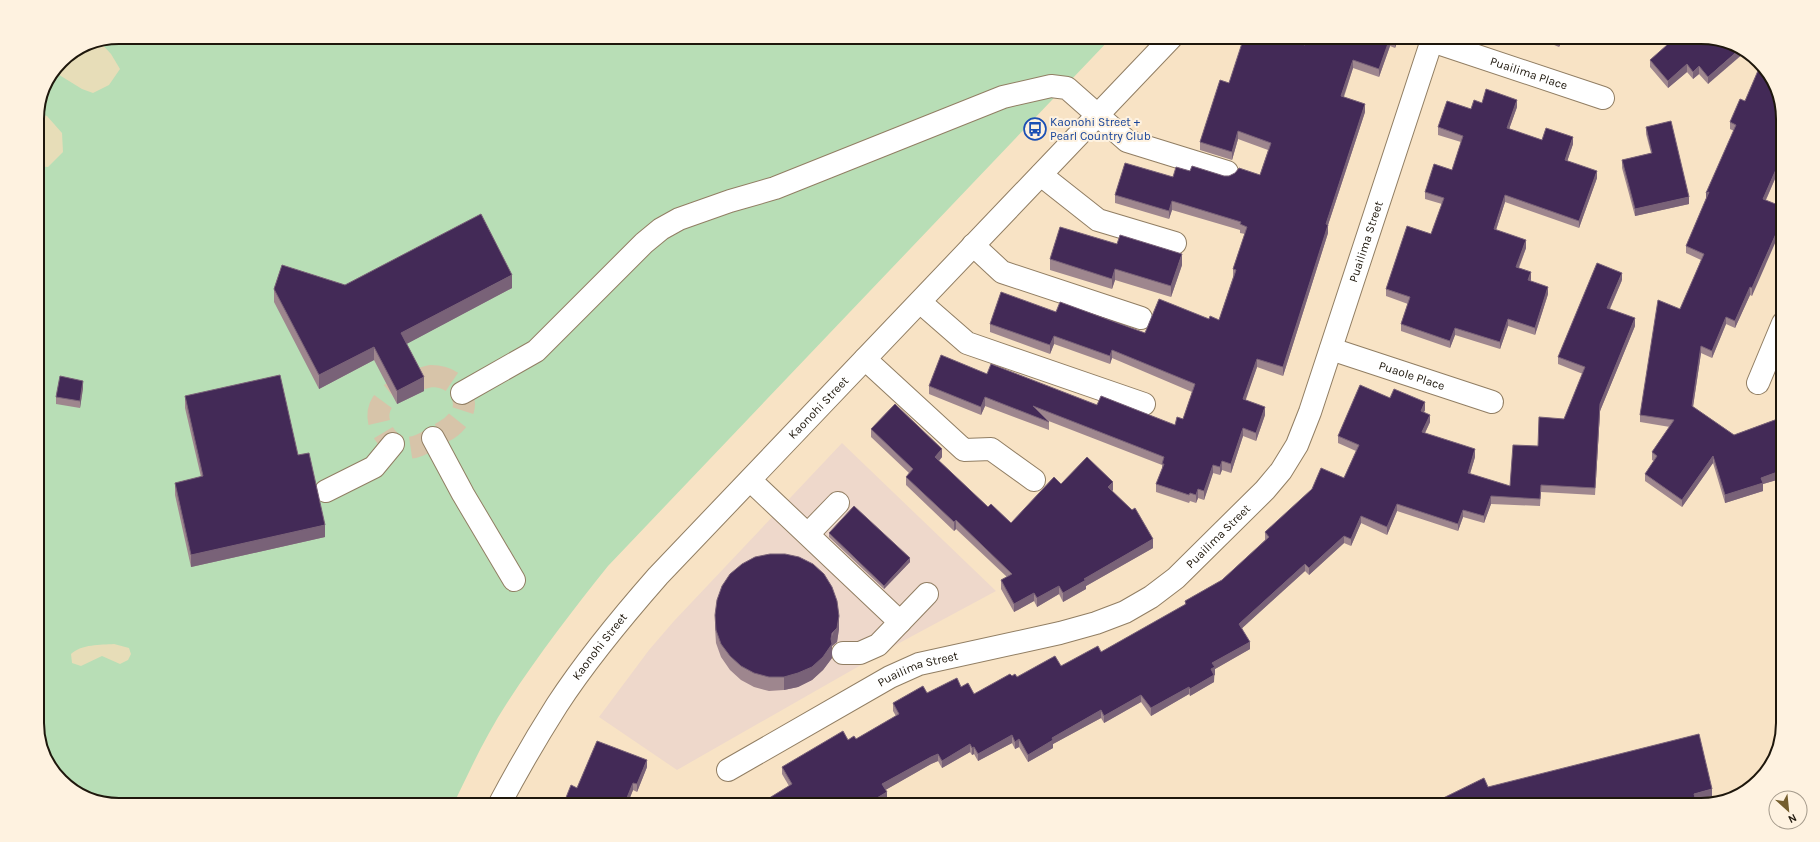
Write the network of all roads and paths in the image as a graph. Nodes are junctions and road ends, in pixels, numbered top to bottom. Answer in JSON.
{"nodes":[{"id":1,"x":1165,"y":44,"type":"edge"},
{"id":2,"x":1430,"y":44,"type":"edge"},
{"id":3,"x":1446,"y":44,"type":"edge"},
{"id":4,"x":1603,"y":98,"type":"dead end"},
{"id":5,"x":1098,"y":115,"type":"junction"},
{"id":6,"x":1227,"y":172,"type":"dead end"},
{"id":7,"x":1041,"y":175,"type":"junction"},
{"id":8,"x":1175,"y":244,"type":"dead end"},
{"id":9,"x":973,"y":245,"type":"junction"},
{"id":10,"x":920,"y":302,"type":"junction"},
{"id":11,"x":1141,"y":318,"type":"dead end"},
{"id":12,"x":1776,"y":340,"type":"edge"},
{"id":13,"x":1331,"y":349,"type":"junction"},
{"id":14,"x":865,"y":359,"type":"junction"},
{"id":15,"x":1758,"y":384,"type":"dead end"},
{"id":16,"x":462,"y":393,"type":"dead end"},
{"id":17,"x":1492,"y":402,"type":"dead end"},
{"id":18,"x":1144,"y":404,"type":"dead end"},
{"id":19,"x":433,"y":438,"type":"dead end"},
{"id":20,"x":393,"y":444,"type":"dead end"},
{"id":21,"x":750,"y":480,"type":"junction"},
{"id":22,"x":1034,"y":480,"type":"dead end"},
{"id":23,"x":326,"y":491,"type":"dead end"},
{"id":24,"x":838,"y":503,"type":"dead end"},
{"id":25,"x":808,"y":534,"type":"junction"},
{"id":26,"x":514,"y":580,"type":"dead end"},
{"id":27,"x":927,"y":594,"type":"dead end"},
{"id":28,"x":900,"y":622,"type":"junction"},
{"id":29,"x":843,"y":653,"type":"dead end"},
{"id":30,"x":728,"y":770,"type":"dead end"},
{"id":31,"x":502,"y":798,"type":"edge"}],
"edges":[{"from":1,"to":5,"type":"street","name":"Kaonohi Street"},
{"from":2,"to":13,"type":"street","name":"Puailima Street"},
{"from":3,"to":4,"type":"street","name":"Puailima Place"},
{"from":5,"to":6,"type":"street"},
{"from":5,"to":7,"type":"street","name":"Kaonohi Street"},
{"from":5,"to":16,"type":"street"},
{"from":7,"to":8,"type":"street"},
{"from":7,"to":9,"type":"street","name":"Kaonohi Street"},
{"from":9,"to":10,"type":"street","name":"Kaonohi Street"},
{"from":9,"to":11,"type":"street"},
{"from":10,"to":14,"type":"street","name":"Kaonohi Street"},
{"from":10,"to":18,"type":"street"},
{"from":12,"to":15,"type":"street"},
{"from":13,"to":17,"type":"street","name":"Puaole Place"},
{"from":13,"to":30,"type":"street","name":"Puailima Street"},
{"from":14,"to":21,"type":"street","name":"Kaonohi Street"},
{"from":14,"to":22,"type":"street"},
{"from":19,"to":26,"type":"street"},
{"from":20,"to":23,"type":"street"},
{"from":21,"to":25,"type":"street"},
{"from":21,"to":31,"type":"street","name":"Kaonohi Street"},
{"from":24,"to":25,"type":"street"},
{"from":25,"to":28,"type":"street"},
{"from":27,"to":28,"type":"street"},
{"from":28,"to":29,"type":"street"}]}
